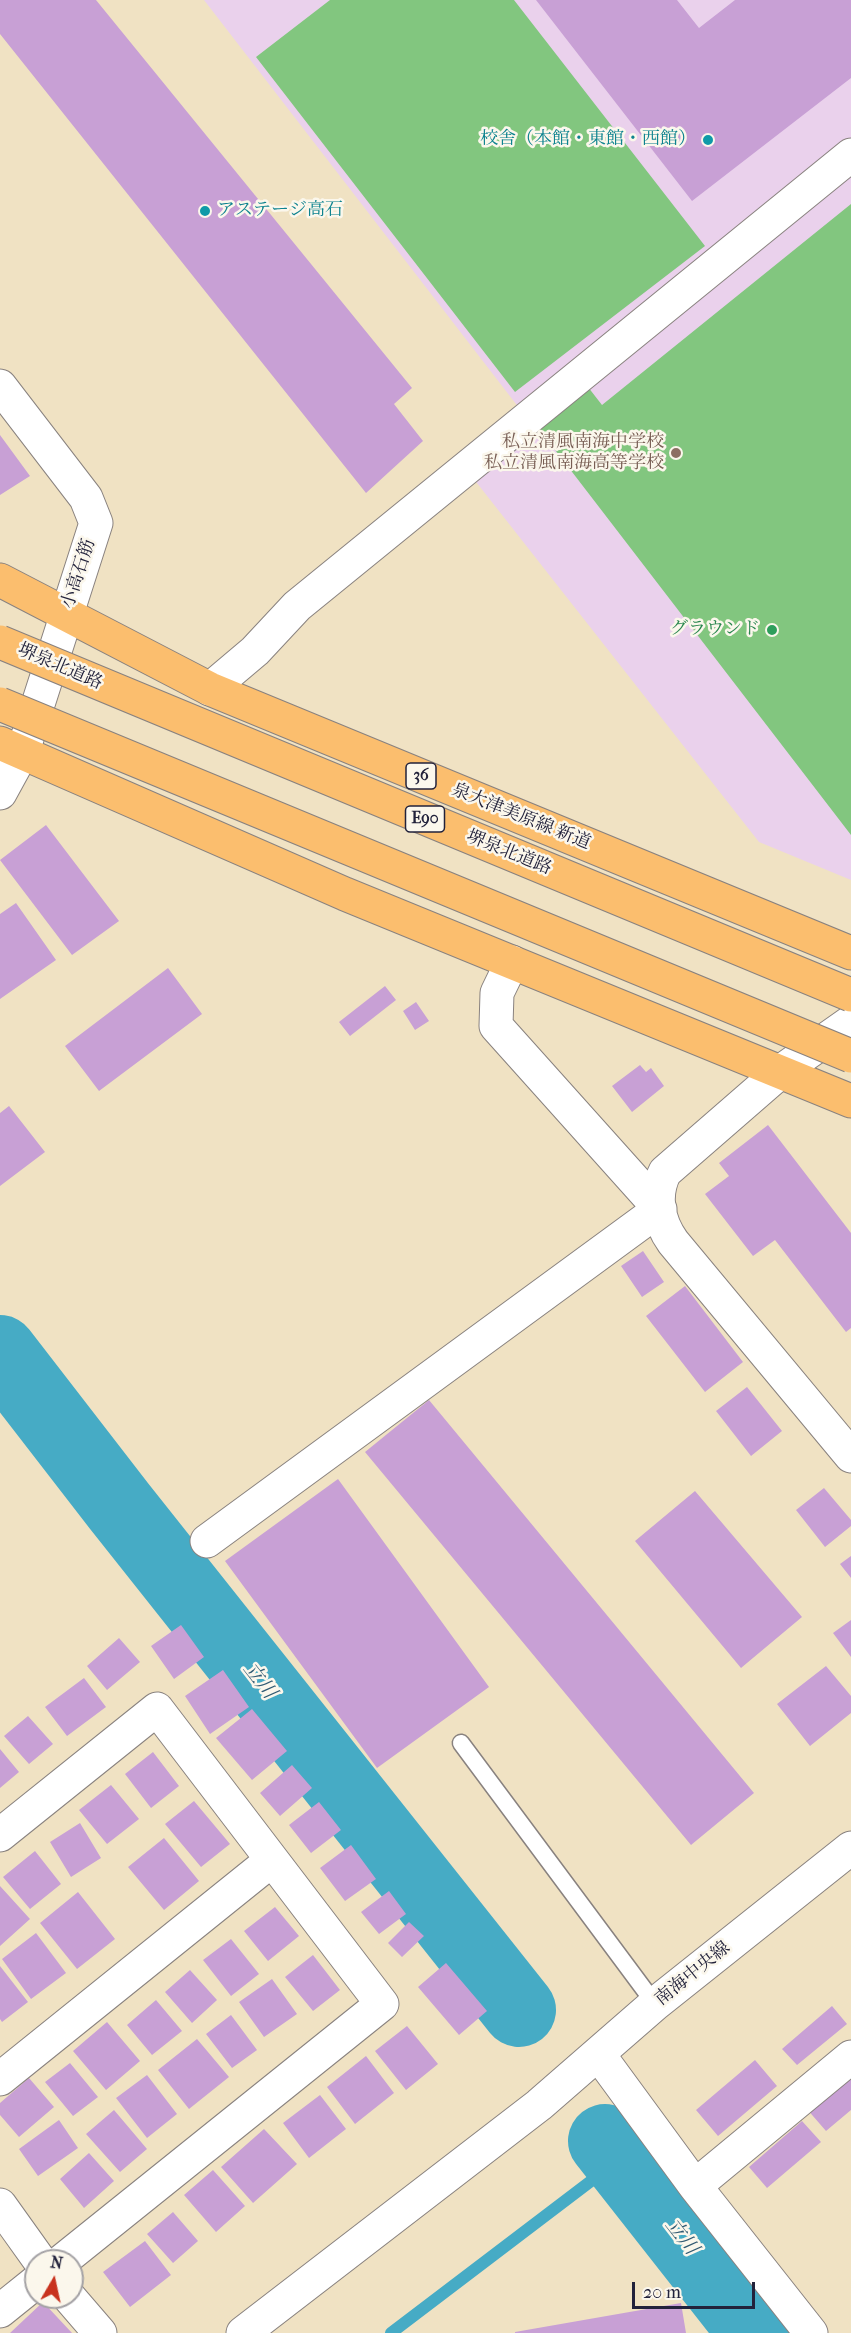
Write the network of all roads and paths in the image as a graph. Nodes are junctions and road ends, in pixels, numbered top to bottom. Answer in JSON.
{"nodes":[{"id":1,"x":851,"y":155,"type":"edge"},
{"id":2,"x":0,"y":386,"type":"edge"},
{"id":3,"x":0,"y":580,"type":"edge"},
{"id":4,"x":67,"y":612,"type":"junction"},
{"id":5,"x":0,"y":642,"type":"edge"},
{"id":6,"x":210,"y":688,"type":"junction"},
{"id":7,"x":0,"y":704,"type":"edge"},
{"id":8,"x":11,"y":747,"type":"edge"},
{"id":9,"x":0,"y":793,"type":"edge"},
{"id":10,"x":851,"y":953,"type":"edge"},
{"id":11,"x":512,"y":962,"type":"junction"},
{"id":12,"x":851,"y":995,"type":"edge"},
{"id":13,"x":851,"y":1022,"type":"edge"},
{"id":14,"x":851,"y":1056,"type":"edge"},
{"id":15,"x":780,"y":1072,"type":"junction"},
{"id":16,"x":851,"y":1101,"type":"edge"},
{"id":17,"x":660,"y":1209,"type":"junction"},
{"id":18,"x":851,"y":1456,"type":"edge"},
{"id":19,"x":207,"y":1541,"type":"dead end"},
{"id":20,"x":460,"y":1743,"type":"dead end"},
{"id":21,"x":0,"y":1836,"type":"edge"},
{"id":22,"x":851,"y":1848,"type":"edge"},
{"id":23,"x":272,"y":1860,"type":"junction"},
{"id":24,"x":655,"y":2004,"type":"junction"},
{"id":25,"x":851,"y":2057,"type":"edge"},
{"id":26,"x":594,"y":2059,"type":"junction"},
{"id":27,"x":0,"y":2079,"type":"edge"},
{"id":28,"x":695,"y":2187,"type":"junction"},
{"id":29,"x":0,"y":2205,"type":"edge"},
{"id":30,"x":31,"y":2249,"type":"edge"},
{"id":31,"x":77,"y":2249,"type":"edge"},
{"id":32,"x":24,"y":2292,"type":"edge"},
{"id":33,"x":79,"y":2309,"type":"edge"},
{"id":34,"x":0,"y":2311,"type":"edge"},
{"id":35,"x":100,"y":2333,"type":"edge"},
{"id":36,"x":243,"y":2333,"type":"edge"},
{"id":37,"x":811,"y":2333,"type":"edge"}],
"edges":[{"from":1,"to":6,"type":"street"},
{"from":2,"to":4,"type":"street","name":"小高石筋"},
{"from":3,"to":4,"type":"main road","name":"泉大津美原線 新道","number":"36"},
{"from":4,"to":6,"type":"main road","name":"泉大津美原線 新道","number":"36"},
{"from":4,"to":8,"type":"street","name":"小高石筋"},
{"from":5,"to":12,"type":"main road","name":"堺泉北道路","number":"E90","bridge":true},
{"from":6,"to":10,"type":"main road","name":"泉大津美原線 新道","number":"36"},
{"from":7,"to":14,"type":"main road","bridge":true},
{"from":8,"to":9,"type":"street","name":"小高石筋"},
{"from":8,"to":11,"type":"main road"},
{"from":11,"to":15,"type":"main road"},
{"from":11,"to":17,"type":"street"},
{"from":13,"to":15,"type":"street"},
{"from":15,"to":16,"type":"main road"},
{"from":15,"to":17,"type":"street"},
{"from":17,"to":18,"type":"street"},
{"from":17,"to":19,"type":"street"},
{"from":20,"to":24,"type":"lane"},
{"from":21,"to":23,"type":"street"},
{"from":22,"to":24,"type":"street","name":"南海中央線"},
{"from":23,"to":27,"type":"street"},
{"from":23,"to":31,"type":"street"},
{"from":24,"to":26,"type":"street","name":"南海中央線"},
{"from":25,"to":28,"type":"street"},
{"from":26,"to":28,"type":"street"},
{"from":26,"to":36,"type":"street","name":"南海中央線"},
{"from":28,"to":37,"type":"street"},
{"from":29,"to":30,"type":"street"},
{"from":32,"to":34,"type":"street"},
{"from":33,"to":35,"type":"street"}]}
